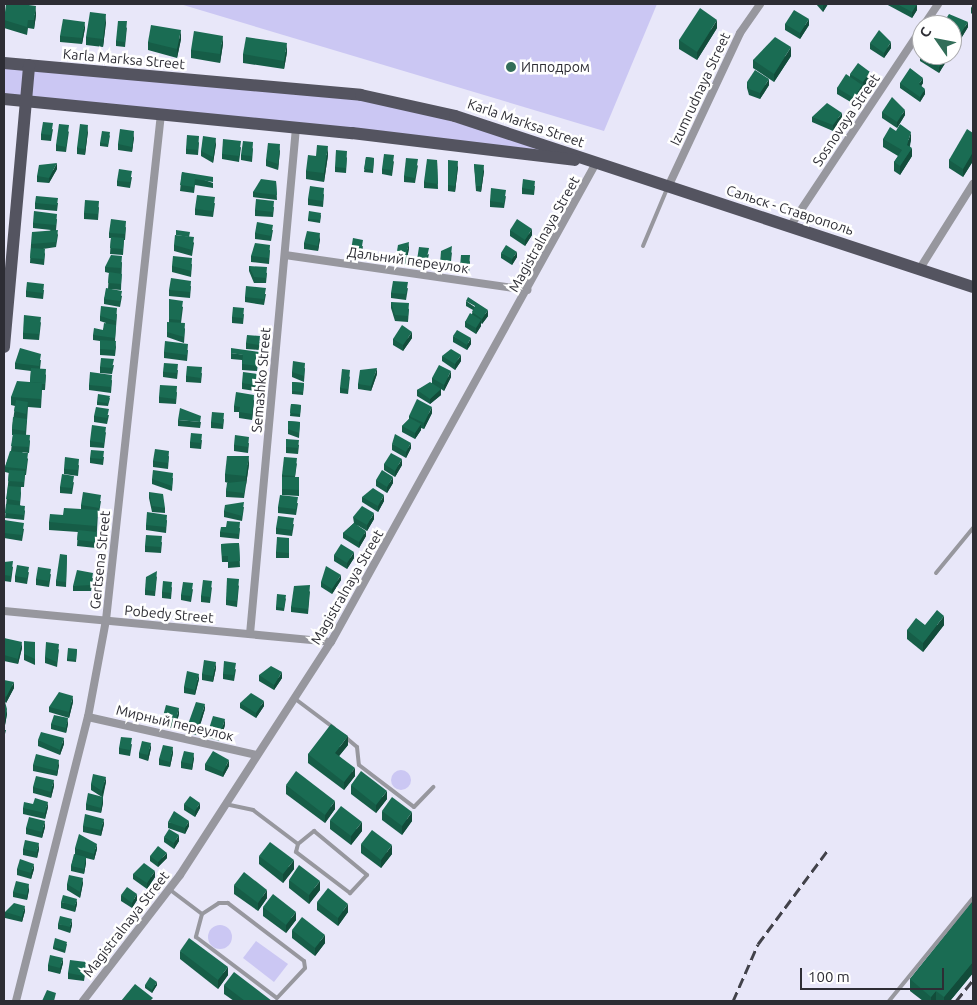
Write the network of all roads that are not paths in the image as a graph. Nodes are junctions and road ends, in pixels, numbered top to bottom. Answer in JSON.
{"nodes":[{"id":1,"x":760,"y":4,"type":"edge"},
{"id":2,"x":938,"y":4,"type":"edge"},
{"id":3,"x":931,"y":15,"type":"edge"},
{"id":4,"x":912,"y":43,"type":"edge"},
{"id":5,"x":4,"y":62,"type":"edge"},
{"id":6,"x":29,"y":65,"type":"junction"},
{"id":7,"x":4,"y":99,"type":"edge"},
{"id":8,"x":26,"y":101,"type":"junction"},
{"id":9,"x":161,"y":114,"type":"junction"},
{"id":10,"x":296,"y":128,"type":"junction"},
{"id":11,"x":596,"y":163,"type":"junction"},
{"id":12,"x":973,"y":184,"type":"edge"},
{"id":13,"x":668,"y":187,"type":"junction"},
{"id":14,"x":791,"y":225,"type":"junction"},
{"id":15,"x":643,"y":246,"type":"dead end"},
{"id":16,"x":285,"y":255,"type":"junction"},
{"id":17,"x":919,"y":270,"type":"junction"},
{"id":18,"x":973,"y":287,"type":"edge"},
{"id":19,"x":527,"y":290,"type":"junction"},
{"id":20,"x":4,"y":347,"type":"edge"},
{"id":21,"x":973,"y":528,"type":"edge"},
{"id":22,"x":936,"y":573,"type":"dead end"},
{"id":23,"x":4,"y":611,"type":"edge"},
{"id":24,"x":106,"y":620,"type":"junction"},
{"id":25,"x":250,"y":634,"type":"junction"},
{"id":26,"x":331,"y":642,"type":"junction"},
{"id":27,"x":294,"y":698,"type":"junction"},
{"id":28,"x":88,"y":717,"type":"junction"},
{"id":29,"x":256,"y":754,"type":"junction"},
{"id":30,"x":433,"y":787,"type":"dead end"},
{"id":31,"x":225,"y":804,"type":"junction"},
{"id":32,"x":298,"y":844,"type":"junction"},
{"id":33,"x":169,"y":889,"type":"junction"},
{"id":34,"x":973,"y":898,"type":"edge"},
{"id":35,"x":202,"y":914,"type":"junction"},
{"id":36,"x":16,"y":1001,"type":"edge"},
{"id":37,"x":83,"y":1001,"type":"edge"},
{"id":38,"x":889,"y":1001,"type":"edge"}],
"edges":[{"from":1,"to":13,"type":"street","name":"Izumrudnaya Street"},
{"from":2,"to":3,"type":"street"},
{"from":4,"to":14,"type":"street","name":"Sosnovaya Street"},
{"from":5,"to":6,"type":"main road","name":"Karla Marksa Street"},
{"from":6,"to":8,"type":"main road"},
{"from":6,"to":11,"type":"main road","name":"Karla Marksa Street"},
{"from":7,"to":8,"type":"main road","name":"Karla Marksa Street"},
{"from":8,"to":9,"type":"main road","name":"Karla Marksa Street"},
{"from":8,"to":20,"type":"main road"},
{"from":9,"to":10,"type":"main road","name":"Karla Marksa Street"},
{"from":9,"to":24,"type":"street","name":"Gertsena Street"},
{"from":10,"to":11,"type":"main road","name":"Karla Marksa Street"},
{"from":10,"to":16,"type":"street","name":"Semashko Street"},
{"from":11,"to":13,"type":"main road","name":"Сальск - Ставрополь"},
{"from":11,"to":19,"type":"street","name":"Magistralnaya Street"},
{"from":12,"to":17,"type":"street"},
{"from":13,"to":14,"type":"main road","name":"Сальск - Ставрополь"},
{"from":13,"to":15,"type":"lane"},
{"from":14,"to":17,"type":"main road","name":"Сальск - Ставрополь"},
{"from":16,"to":19,"type":"street","name":"Дальний переулок"},
{"from":16,"to":25,"type":"street","name":"Semashko Street"},
{"from":17,"to":18,"type":"main road","name":"Сальск - Ставрополь"},
{"from":19,"to":26,"type":"street","name":"Magistralnaya Street"},
{"from":21,"to":22,"type":"lane"},
{"from":23,"to":24,"type":"street","name":"Pobedy Street"},
{"from":24,"to":25,"type":"street","name":"Pobedy Street"},
{"from":24,"to":28,"type":"street","name":"Gertsena Street"},
{"from":25,"to":26,"type":"street","name":"Pobedy Street"},
{"from":26,"to":27,"type":"street","name":"Magistralnaya Street"},
{"from":27,"to":29,"type":"street","name":"Magistralnaya Street"},
{"from":27,"to":30,"type":"lane"},
{"from":28,"to":29,"type":"street","name":"Мирный переулок"},
{"from":28,"to":36,"type":"street","name":"Gertsena Street"},
{"from":29,"to":31,"type":"street","name":"Magistralnaya Street"},
{"from":31,"to":32,"type":"lane"},
{"from":31,"to":33,"type":"street","name":"Magistralnaya Street"},
{"from":32,"to":32,"type":"lane"},
{"from":33,"to":35,"type":"lane"},
{"from":33,"to":37,"type":"street","name":"Magistralnaya Street"},
{"from":34,"to":38,"type":"lane"},
{"from":35,"to":35,"type":"lane"}]}
